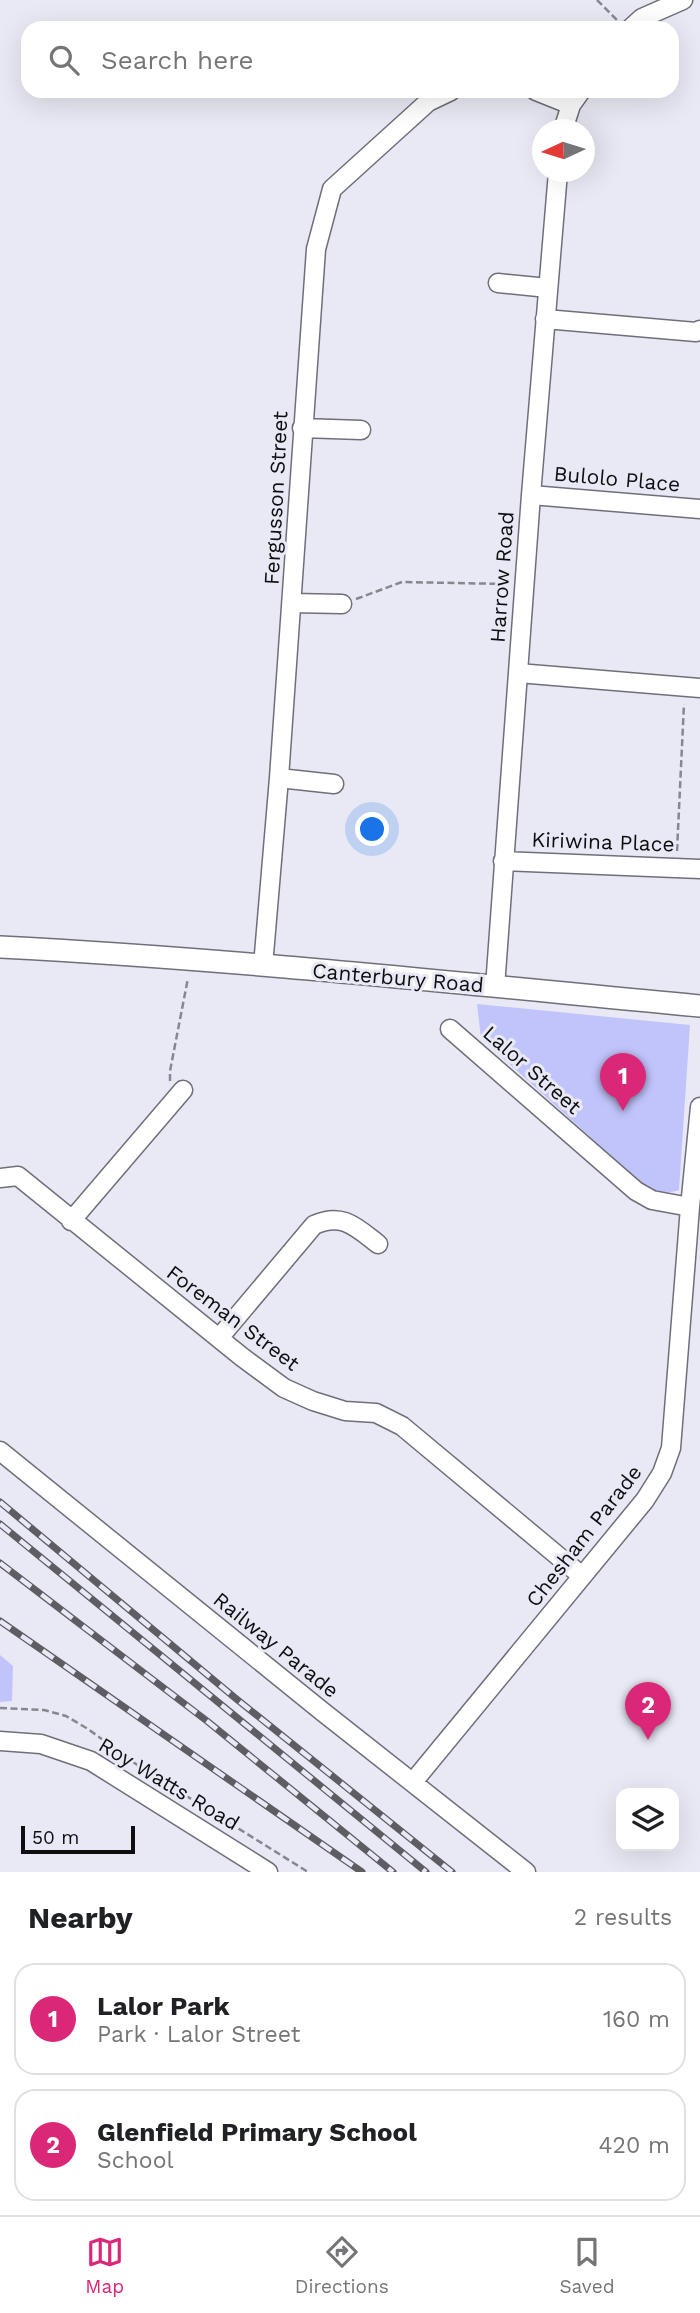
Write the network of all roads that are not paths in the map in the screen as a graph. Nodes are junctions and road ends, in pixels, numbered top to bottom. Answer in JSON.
{"nodes":[{"id":1,"x":683,"y":0,"type":"edge"},
{"id":2,"x":639,"y":21,"type":"edge"},
{"id":3,"x":436,"y":98,"type":"edge"},
{"id":4,"x":576,"y":98,"type":"edge"},
{"id":5,"x":568,"y":119,"type":"edge"},
{"id":6,"x":557,"y":182,"type":"edge"},
{"id":7,"x":498,"y":283,"type":"dead end"},
{"id":8,"x":548,"y":288,"type":"junction"},
{"id":9,"x":545,"y":319,"type":"junction"},
{"id":10,"x":700,"y":330,"type":"edge"},
{"id":11,"x":302,"y":428,"type":"junction"},
{"id":12,"x":361,"y":430,"type":"dead end"},
{"id":13,"x":531,"y":495,"type":"junction"},
{"id":14,"x":700,"y":509,"type":"edge"},
{"id":15,"x":292,"y":603,"type":"junction"},
{"id":16,"x":342,"y":604,"type":"road end"},
{"id":17,"x":518,"y":673,"type":"junction"},
{"id":18,"x":693,"y":688,"type":"edge"},
{"id":19,"x":279,"y":778,"type":"junction"},
{"id":20,"x":334,"y":784,"type":"dead end"},
{"id":21,"x":503,"y":861,"type":"junction"},
{"id":22,"x":700,"y":869,"type":"edge"},
{"id":23,"x":0,"y":937,"type":"edge"},
{"id":24,"x":0,"y":947,"type":"edge"},
{"id":25,"x":96,"y":952,"type":"junction"},
{"id":26,"x":263,"y":966,"type":"junction"},
{"id":27,"x":495,"y":987,"type":"junction"},
{"id":28,"x":700,"y":1006,"type":"edge"},
{"id":29,"x":450,"y":1029,"type":"dead end"},
{"id":30,"x":177,"y":1097,"type":"road end"},
{"id":31,"x":700,"y":1107,"type":"edge"},
{"id":32,"x":0,"y":1178,"type":"edge"},
{"id":33,"x":690,"y":1207,"type":"junction"},
{"id":34,"x":71,"y":1221,"type":"junction"},
{"id":35,"x":378,"y":1244,"type":"dead end"},
{"id":36,"x":219,"y":1338,"type":"junction"},
{"id":37,"x":0,"y":1451,"type":"edge"},
{"id":38,"x":582,"y":1576,"type":"junction"},
{"id":39,"x":0,"y":1741,"type":"edge"},
{"id":40,"x":413,"y":1782,"type":"junction"},
{"id":41,"x":266,"y":1871,"type":"edge"},
{"id":42,"x":526,"y":1872,"type":"edge"}],
"edges":[{"from":1,"to":2,"type":"street"},
{"from":3,"to":11,"type":"street","name":"Fergusson Street"},
{"from":4,"to":5,"type":"street"},
{"from":6,"to":8,"type":"street","name":"Harrow Road"},
{"from":7,"to":8,"type":"street"},
{"from":8,"to":9,"type":"street","name":"Harrow Road"},
{"from":9,"to":10,"type":"street"},
{"from":9,"to":13,"type":"street","name":"Harrow Road"},
{"from":11,"to":12,"type":"street"},
{"from":11,"to":15,"type":"street","name":"Fergusson Street"},
{"from":13,"to":14,"type":"street","name":"Bulolo Place"},
{"from":13,"to":17,"type":"street","name":"Harrow Road"},
{"from":15,"to":16,"type":"street"},
{"from":15,"to":19,"type":"street","name":"Fergusson Street"},
{"from":17,"to":18,"type":"street"},
{"from":17,"to":21,"type":"street","name":"Harrow Road"},
{"from":19,"to":20,"type":"street"},
{"from":19,"to":26,"type":"street","name":"Fergusson Street"},
{"from":21,"to":22,"type":"street","name":"Kiriwina Place"},
{"from":21,"to":27,"type":"street","name":"Harrow Road"},
{"from":23,"to":25,"type":"main road","name":"Canterbury Road"},
{"from":24,"to":25,"type":"main road","name":"Canterbury Road"},
{"from":25,"to":26,"type":"main road","name":"Canterbury Road"},
{"from":26,"to":27,"type":"main road","name":"Canterbury Road"},
{"from":27,"to":28,"type":"main road","name":"Canterbury Road"},
{"from":29,"to":33,"type":"street","name":"Lalor Street"},
{"from":30,"to":34,"type":"street"},
{"from":31,"to":33,"type":"street","name":"Chesham Parade"},
{"from":32,"to":34,"type":"street","name":"Foreman Street"},
{"from":33,"to":38,"type":"street","name":"Chesham Parade"},
{"from":34,"to":36,"type":"street","name":"Foreman Street"},
{"from":35,"to":36,"type":"street"},
{"from":36,"to":38,"type":"street","name":"Foreman Street"},
{"from":37,"to":40,"type":"street","name":"Railway Parade"},
{"from":38,"to":40,"type":"street","name":"Chesham Parade"},
{"from":39,"to":41,"type":"street","name":"Roy Watts Road"},
{"from":40,"to":42,"type":"street","name":"Railway Parade"}]}
